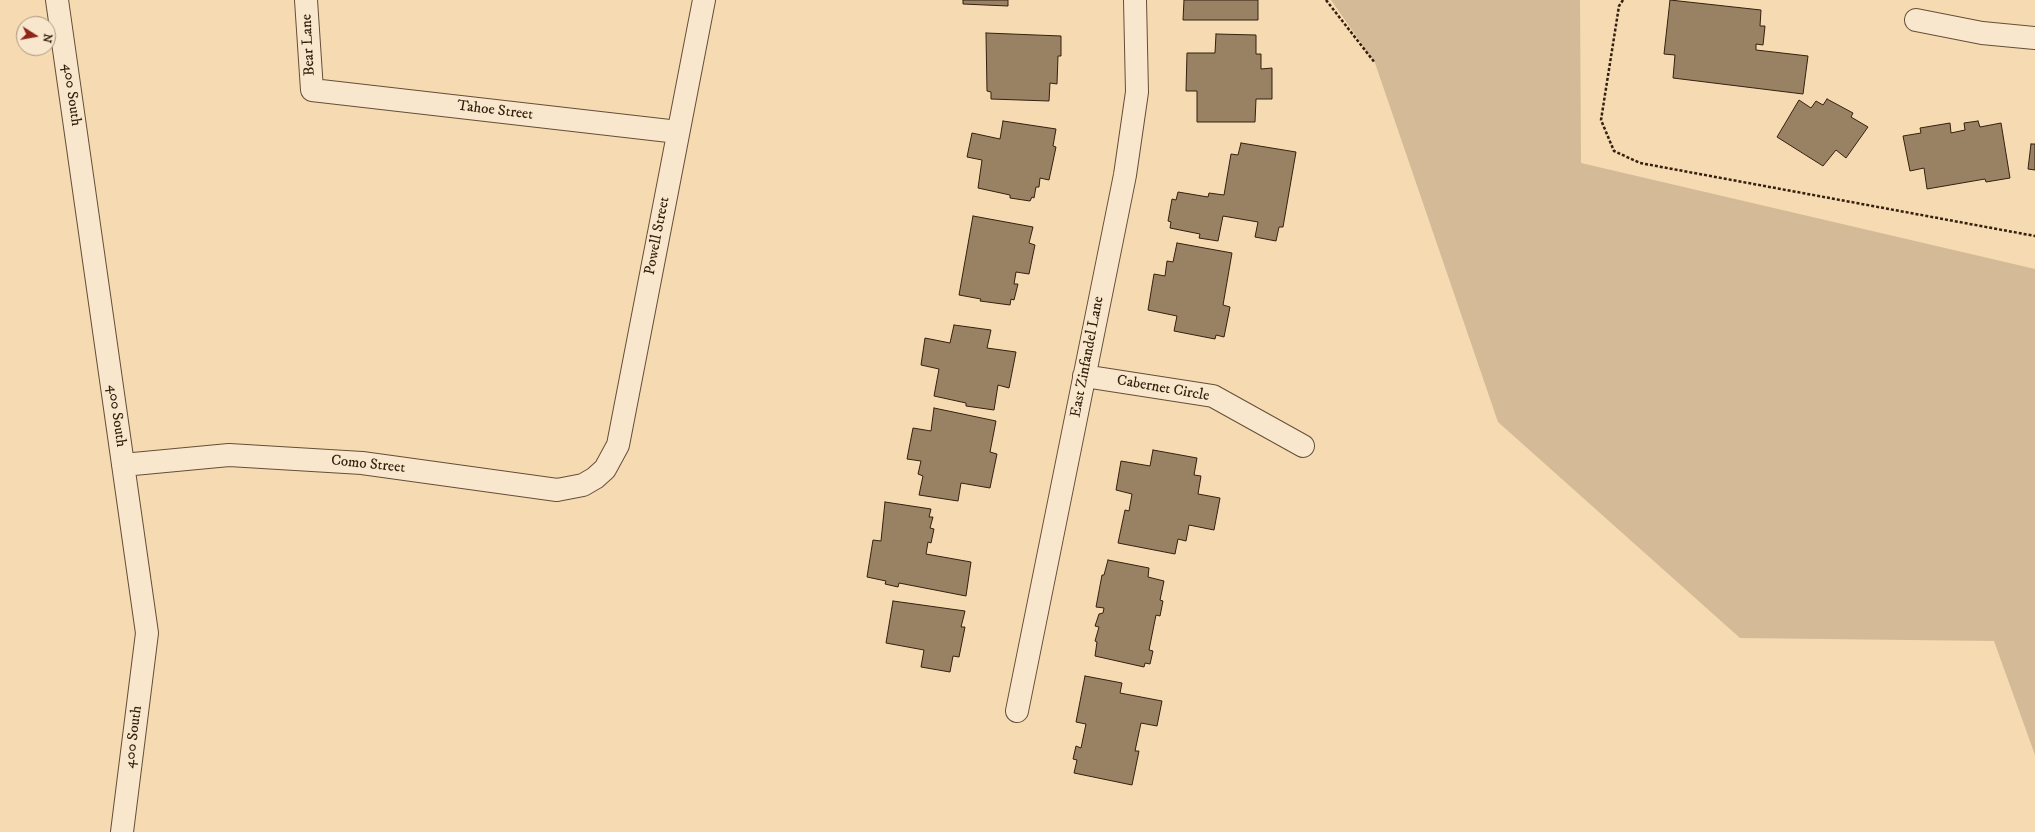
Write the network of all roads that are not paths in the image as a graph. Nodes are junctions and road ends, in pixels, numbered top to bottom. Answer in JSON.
{"nodes":[{"id":1,"x":57,"y":0,"type":"edge"},
{"id":2,"x":306,"y":0,"type":"edge"},
{"id":3,"x":704,"y":0,"type":"edge"},
{"id":4,"x":1135,"y":0,"type":"edge"},
{"id":5,"x":1916,"y":20,"type":"dead end"},
{"id":6,"x":2035,"y":38,"type":"edge"},
{"id":7,"x":312,"y":90,"type":"joint"},
{"id":8,"x":678,"y":132,"type":"junction"},
{"id":9,"x":1084,"y":376,"type":"junction"},
{"id":10,"x":1303,"y":446,"type":"dead end"},
{"id":11,"x":123,"y":465,"type":"junction"},
{"id":12,"x":605,"y":469,"type":"joint"},
{"id":13,"x":1016,"y":711,"type":"dead end"},
{"id":14,"x":122,"y":832,"type":"edge"}],
"edges":[{"from":1,"to":11,"type":"street","name":"400 South"},
{"from":2,"to":7,"type":"street","name":"Bear Lane"},
{"from":3,"to":8,"type":"street","name":"Powell Street"},
{"from":4,"to":9,"type":"street","name":"East Zinfandel Lane"},
{"from":5,"to":6,"type":"street"},
{"from":7,"to":8,"type":"street","name":"Tahoe Street"},
{"from":8,"to":12,"type":"street","name":"Powell Street"},
{"from":9,"to":10,"type":"street","name":"Cabernet Circle"},
{"from":9,"to":13,"type":"street","name":"East Zinfandel Lane"},
{"from":11,"to":12,"type":"street","name":"Como Street"},
{"from":11,"to":14,"type":"street","name":"400 South"}]}
